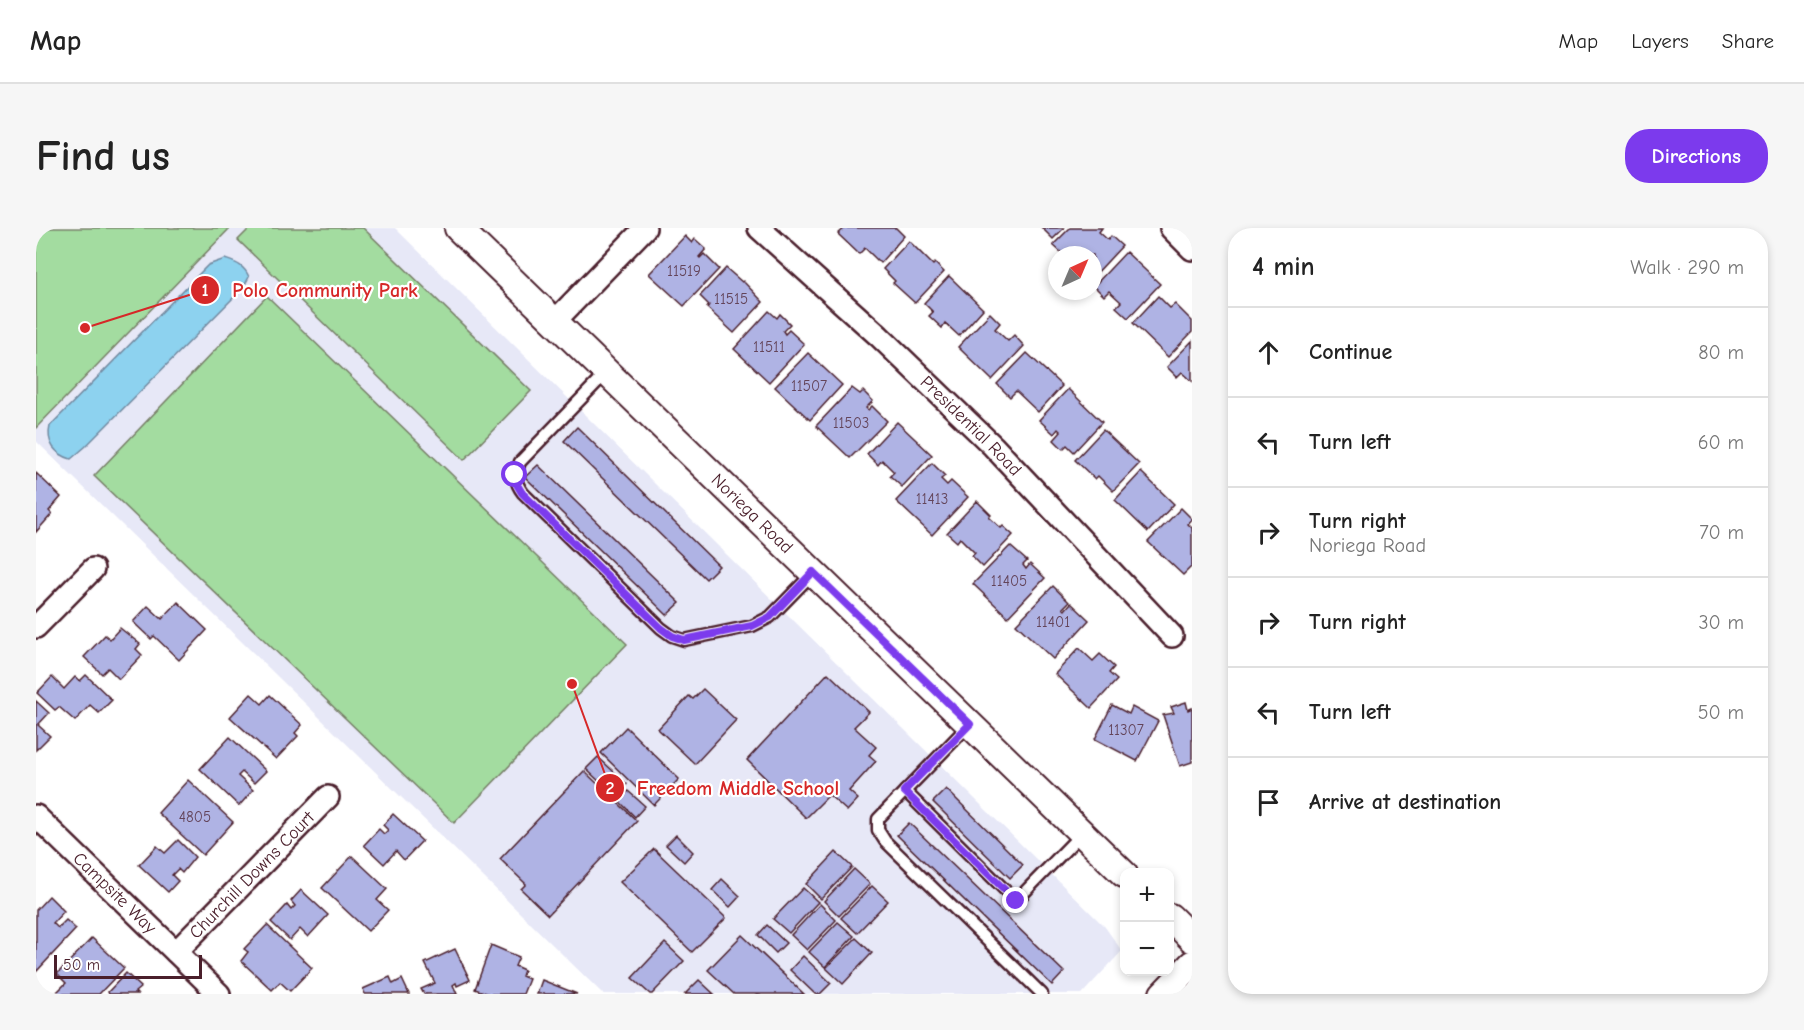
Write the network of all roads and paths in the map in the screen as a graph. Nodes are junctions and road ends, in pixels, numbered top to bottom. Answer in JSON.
{"nodes":[{"id":1,"x":458,"y":228,"type":"edge"},
{"id":2,"x":645,"y":228,"type":"edge"},
{"id":3,"x":759,"y":228,"type":"edge"},
{"id":4,"x":1171,"y":228,"type":"edge"},
{"id":5,"x":1192,"y":249,"type":"edge"},
{"id":6,"x":555,"y":321,"type":"junction"},
{"id":7,"x":607,"y":371,"type":"junction"},
{"id":8,"x":93,"y":569,"type":"dead end"},
{"id":9,"x":813,"y":572,"type":"junction"},
{"id":10,"x":36,"y":627,"type":"edge"},
{"id":11,"x":1172,"y":636,"type":"dead end"},
{"id":12,"x":970,"y":724,"type":"junction"},
{"id":13,"x":904,"y":791,"type":"junction"},
{"id":14,"x":328,"y":797,"type":"dead end"},
{"id":15,"x":36,"y":816,"type":"edge"},
{"id":16,"x":1082,"y":833,"type":"junction"},
{"id":17,"x":1120,"y":869,"type":"edge"},
{"id":18,"x":1174,"y":921,"type":"edge"},
{"id":19,"x":1192,"y":939,"type":"edge"},
{"id":20,"x":176,"y":952,"type":"junction"},
{"id":21,"x":1192,"y":964,"type":"edge"},
{"id":22,"x":219,"y":994,"type":"edge"},
{"id":23,"x":1042,"y":994,"type":"edge"},
{"id":24,"x":1163,"y":994,"type":"edge"}],
"edges":[{"from":1,"to":6,"type":"street","name":"Noriega Road"},
{"from":2,"to":6,"type":"street"},
{"from":3,"to":11,"type":"street","name":"Presidential Road"},
{"from":4,"to":5,"type":"street"},
{"from":6,"to":7,"type":"street","name":"Noriega Road"},
{"from":7,"to":9,"type":"street","name":"Noriega Road"},
{"from":7,"to":9,"type":"lane"},
{"from":8,"to":10,"type":"street"},
{"from":9,"to":12,"type":"street","name":"Noriega Road"},
{"from":12,"to":13,"type":"lane"},
{"from":12,"to":16,"type":"street","name":"Noriega Road"},
{"from":13,"to":16,"type":"lane"},
{"from":13,"to":23,"type":"lane"},
{"from":14,"to":20,"type":"street","name":"Churchill Downs Court"},
{"from":15,"to":20,"type":"street","name":"Campsite Way"},
{"from":16,"to":17,"type":"street","name":"Noriega Road"},
{"from":18,"to":19,"type":"street"},
{"from":20,"to":22,"type":"street","name":"Campsite Way"},
{"from":21,"to":24,"type":"street"}]}
